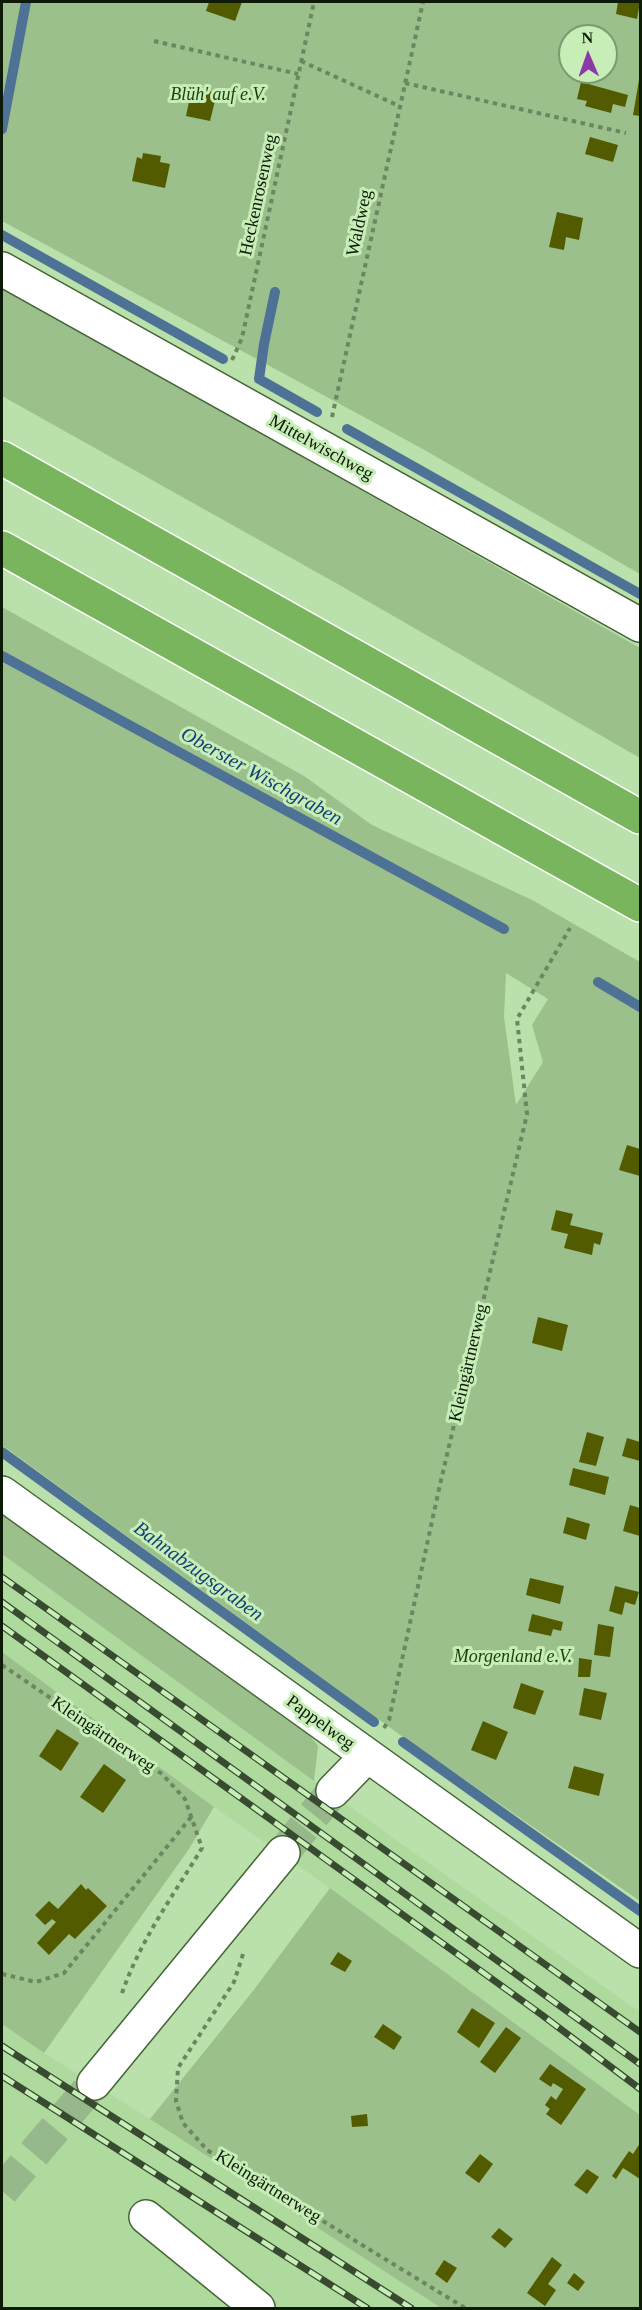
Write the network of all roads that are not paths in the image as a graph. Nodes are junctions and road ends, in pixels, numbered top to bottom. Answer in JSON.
{"nodes":[{"id":1,"x":2,"y":269,"type":"edge"},
{"id":2,"x":2,"y":458,"type":"edge"},
{"id":3,"x":2,"y":548,"type":"edge"},
{"id":4,"x":640,"y":626,"type":"edge"},
{"id":5,"x":640,"y":817,"type":"edge"},
{"id":6,"x":640,"y":905,"type":"edge"},
{"id":7,"x":2,"y":1493,"type":"edge"},
{"id":8,"x":366,"y":1757,"type":"junction"},
{"id":9,"x":333,"y":1791,"type":"tunnel mouth"},
{"id":10,"x":283,"y":1853,"type":"tunnel mouth"},
{"id":11,"x":640,"y":1951,"type":"edge"},
{"id":12,"x":94,"y":2083,"type":"tunnel mouth"},
{"id":13,"x":146,"y":2217,"type":"dead end"},
{"id":14,"x":258,"y":2308,"type":"edge"}],
"edges":[{"from":1,"to":4,"type":"street","name":"Mittelwischweg"},
{"from":2,"to":5,"type":"highway"},
{"from":3,"to":6,"type":"highway"},
{"from":7,"to":8,"type":"street","name":"Pappelweg"},
{"from":8,"to":9,"type":"street"},
{"from":8,"to":11,"type":"street","name":"Pappelweg"},
{"from":10,"to":12,"type":"street"},
{"from":13,"to":14,"type":"street"}]}
